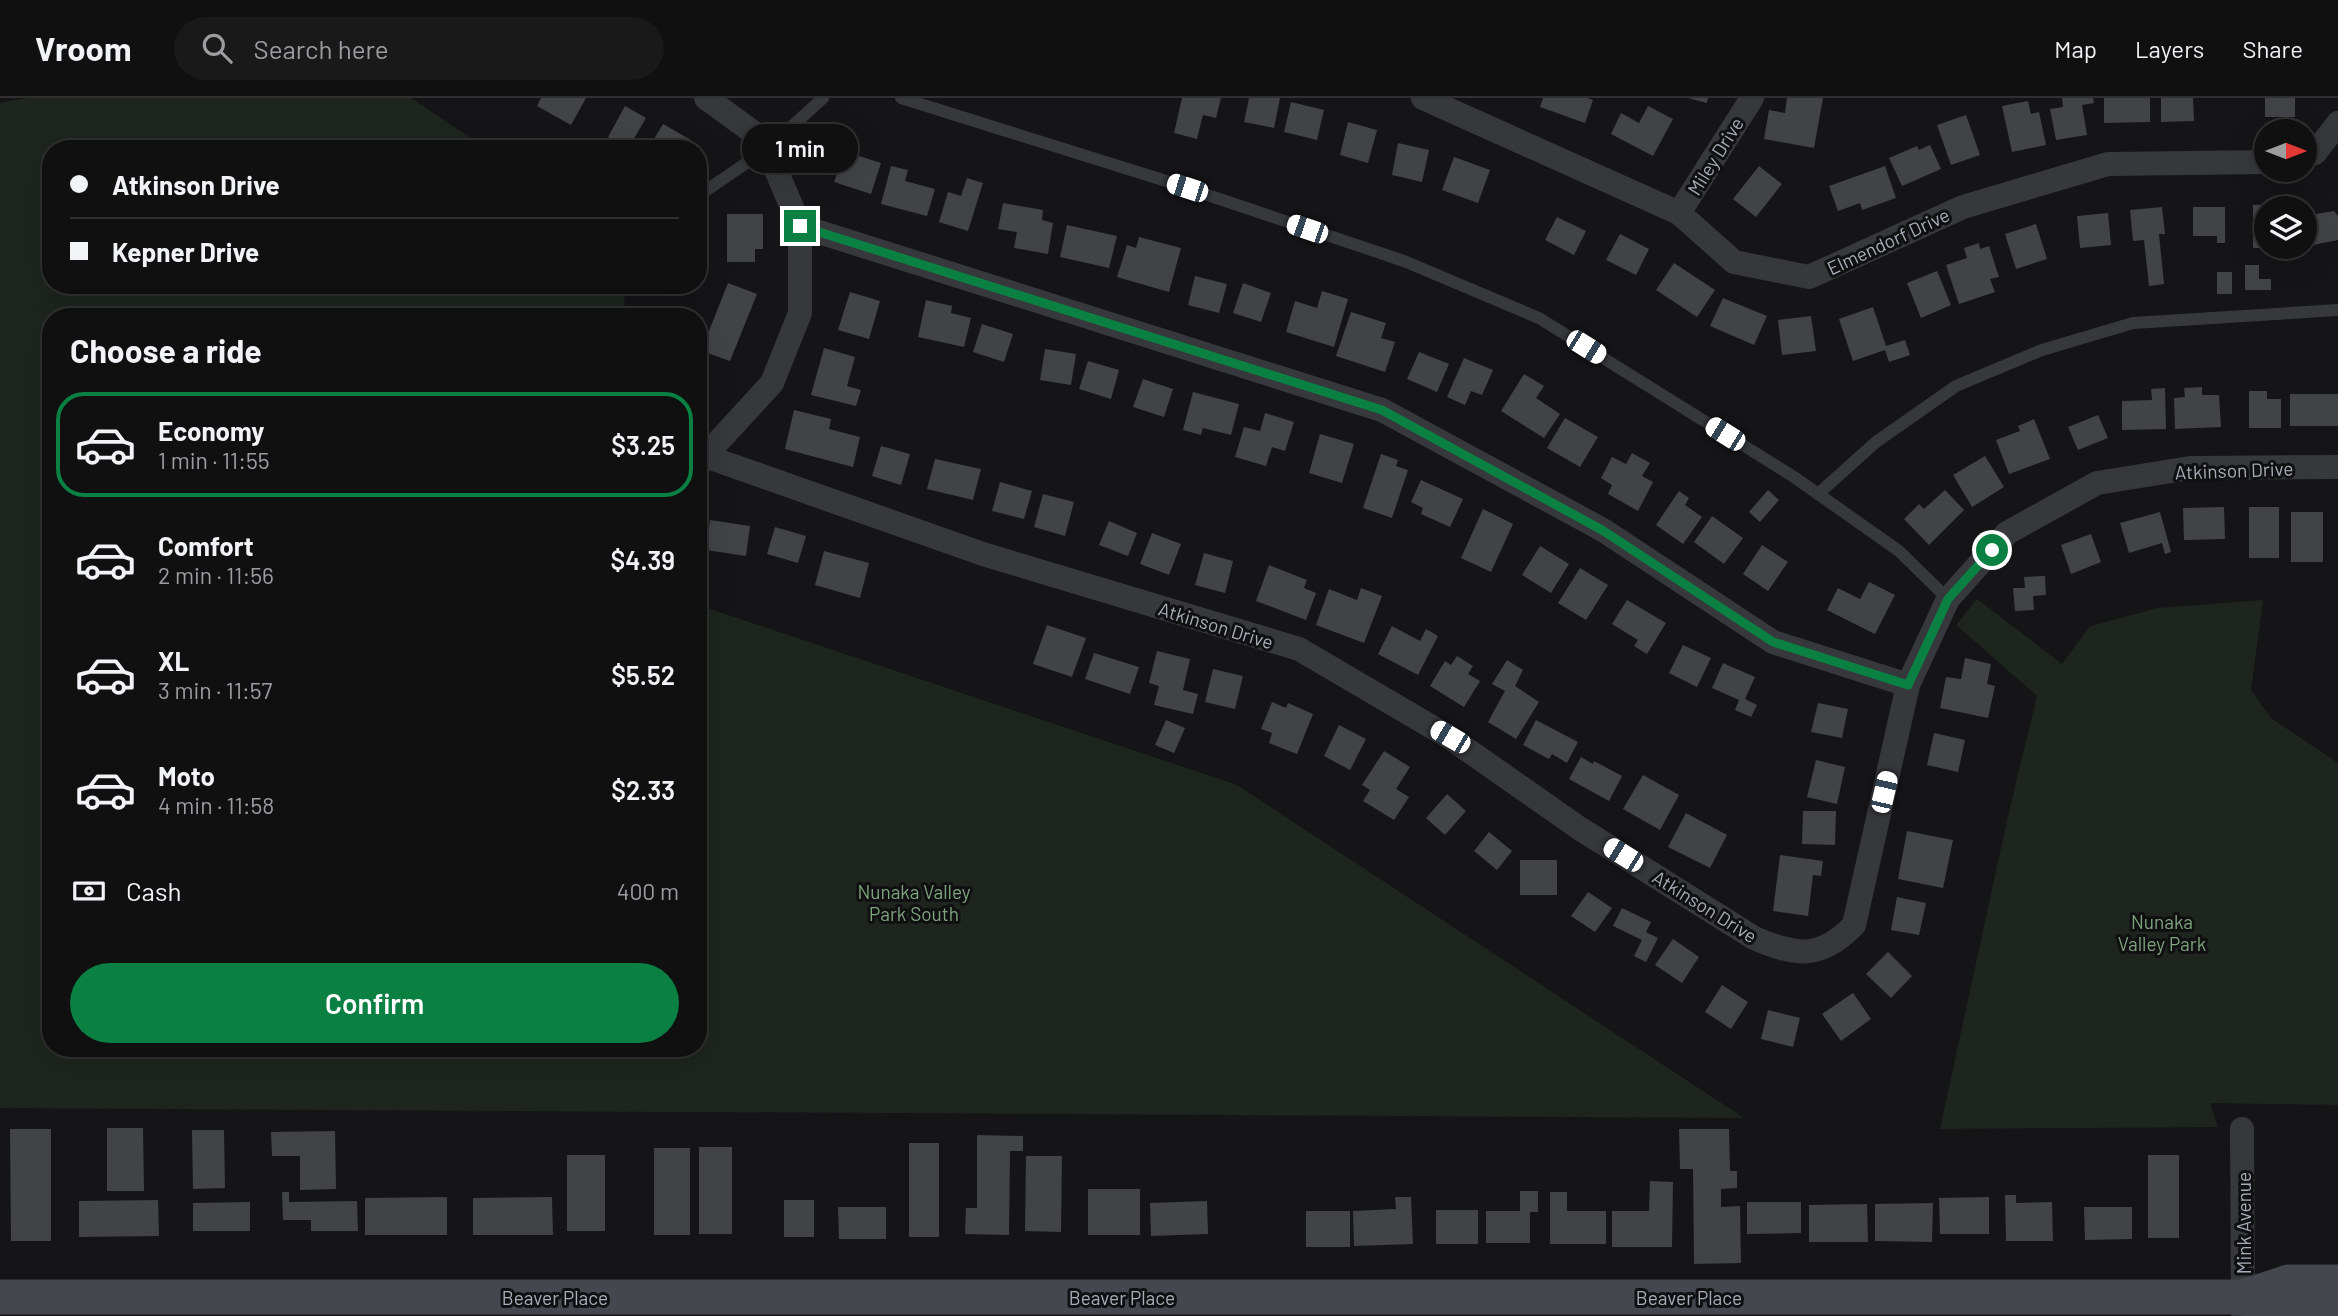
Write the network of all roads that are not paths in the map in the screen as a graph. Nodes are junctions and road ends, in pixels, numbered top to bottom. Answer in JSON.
{"nodes":[{"id":1,"x":706,"y":98,"type":"edge"},
{"id":2,"x":823,"y":98,"type":"edge"},
{"id":3,"x":901,"y":98,"type":"edge"},
{"id":4,"x":1423,"y":98,"type":"edge"},
{"id":5,"x":1752,"y":98,"type":"edge"},
{"id":6,"x":2338,"y":123,"type":"edge"},
{"id":7,"x":766,"y":149,"type":"junction"},
{"id":8,"x":2317,"y":150,"type":"edge"},
{"id":9,"x":2254,"y":162,"type":"edge"},
{"id":10,"x":707,"y":190,"type":"edge"},
{"id":11,"x":1679,"y":214,"type":"junction"},
{"id":12,"x":800,"y":226,"type":"junction"},
{"id":13,"x":2338,"y":310,"type":"edge"},
{"id":14,"x":707,"y":452,"type":"edge"},
{"id":15,"x":707,"y":459,"type":"edge"},
{"id":16,"x":2338,"y":467,"type":"edge"},
{"id":17,"x":1818,"y":494,"type":"junction"},
{"id":18,"x":1948,"y":599,"type":"junction"},
{"id":19,"x":1908,"y":685,"type":"junction"},
{"id":20,"x":2242,"y":1129,"type":"dead end"},
{"id":21,"x":2338,"y":1282,"type":"edge"},
{"id":22,"x":0,"y":1297,"type":"edge"},
{"id":23,"x":1258,"y":1306,"type":"edge"},
{"id":24,"x":2243,"y":1306,"type":"edge"},
{"id":25,"x":2338,"y":1310,"type":"edge"}],
"edges":[{"from":1,"to":7,"type":"street"},
{"from":2,"to":7,"type":"lane"},
{"from":3,"to":17,"type":"lane"},
{"from":4,"to":11,"type":"street","name":"Elmendorf Drive"},
{"from":5,"to":11,"type":"street","name":"Miley Drive"},
{"from":6,"to":8,"type":"street"},
{"from":7,"to":10,"type":"lane"},
{"from":7,"to":12,"type":"street"},
{"from":9,"to":11,"type":"street","name":"Elmendorf Drive"},
{"from":12,"to":14,"type":"street"},
{"from":12,"to":19,"type":"street"},
{"from":13,"to":17,"type":"lane"},
{"from":15,"to":19,"type":"street","name":"Atkinson Drive"},
{"from":16,"to":18,"type":"street","name":"Atkinson Drive"},
{"from":17,"to":18,"type":"lane"},
{"from":18,"to":19,"type":"street","name":"Atkinson Drive"},
{"from":20,"to":24,"type":"street","name":"Mink Avenue"},
{"from":21,"to":24,"type":"street","name":"Beaver Place"},
{"from":22,"to":23,"type":"street","name":"Beaver Place"},
{"from":23,"to":24,"type":"street","name":"Beaver Place"},
{"from":24,"to":25,"type":"street","name":"Beaver Place"}]}
